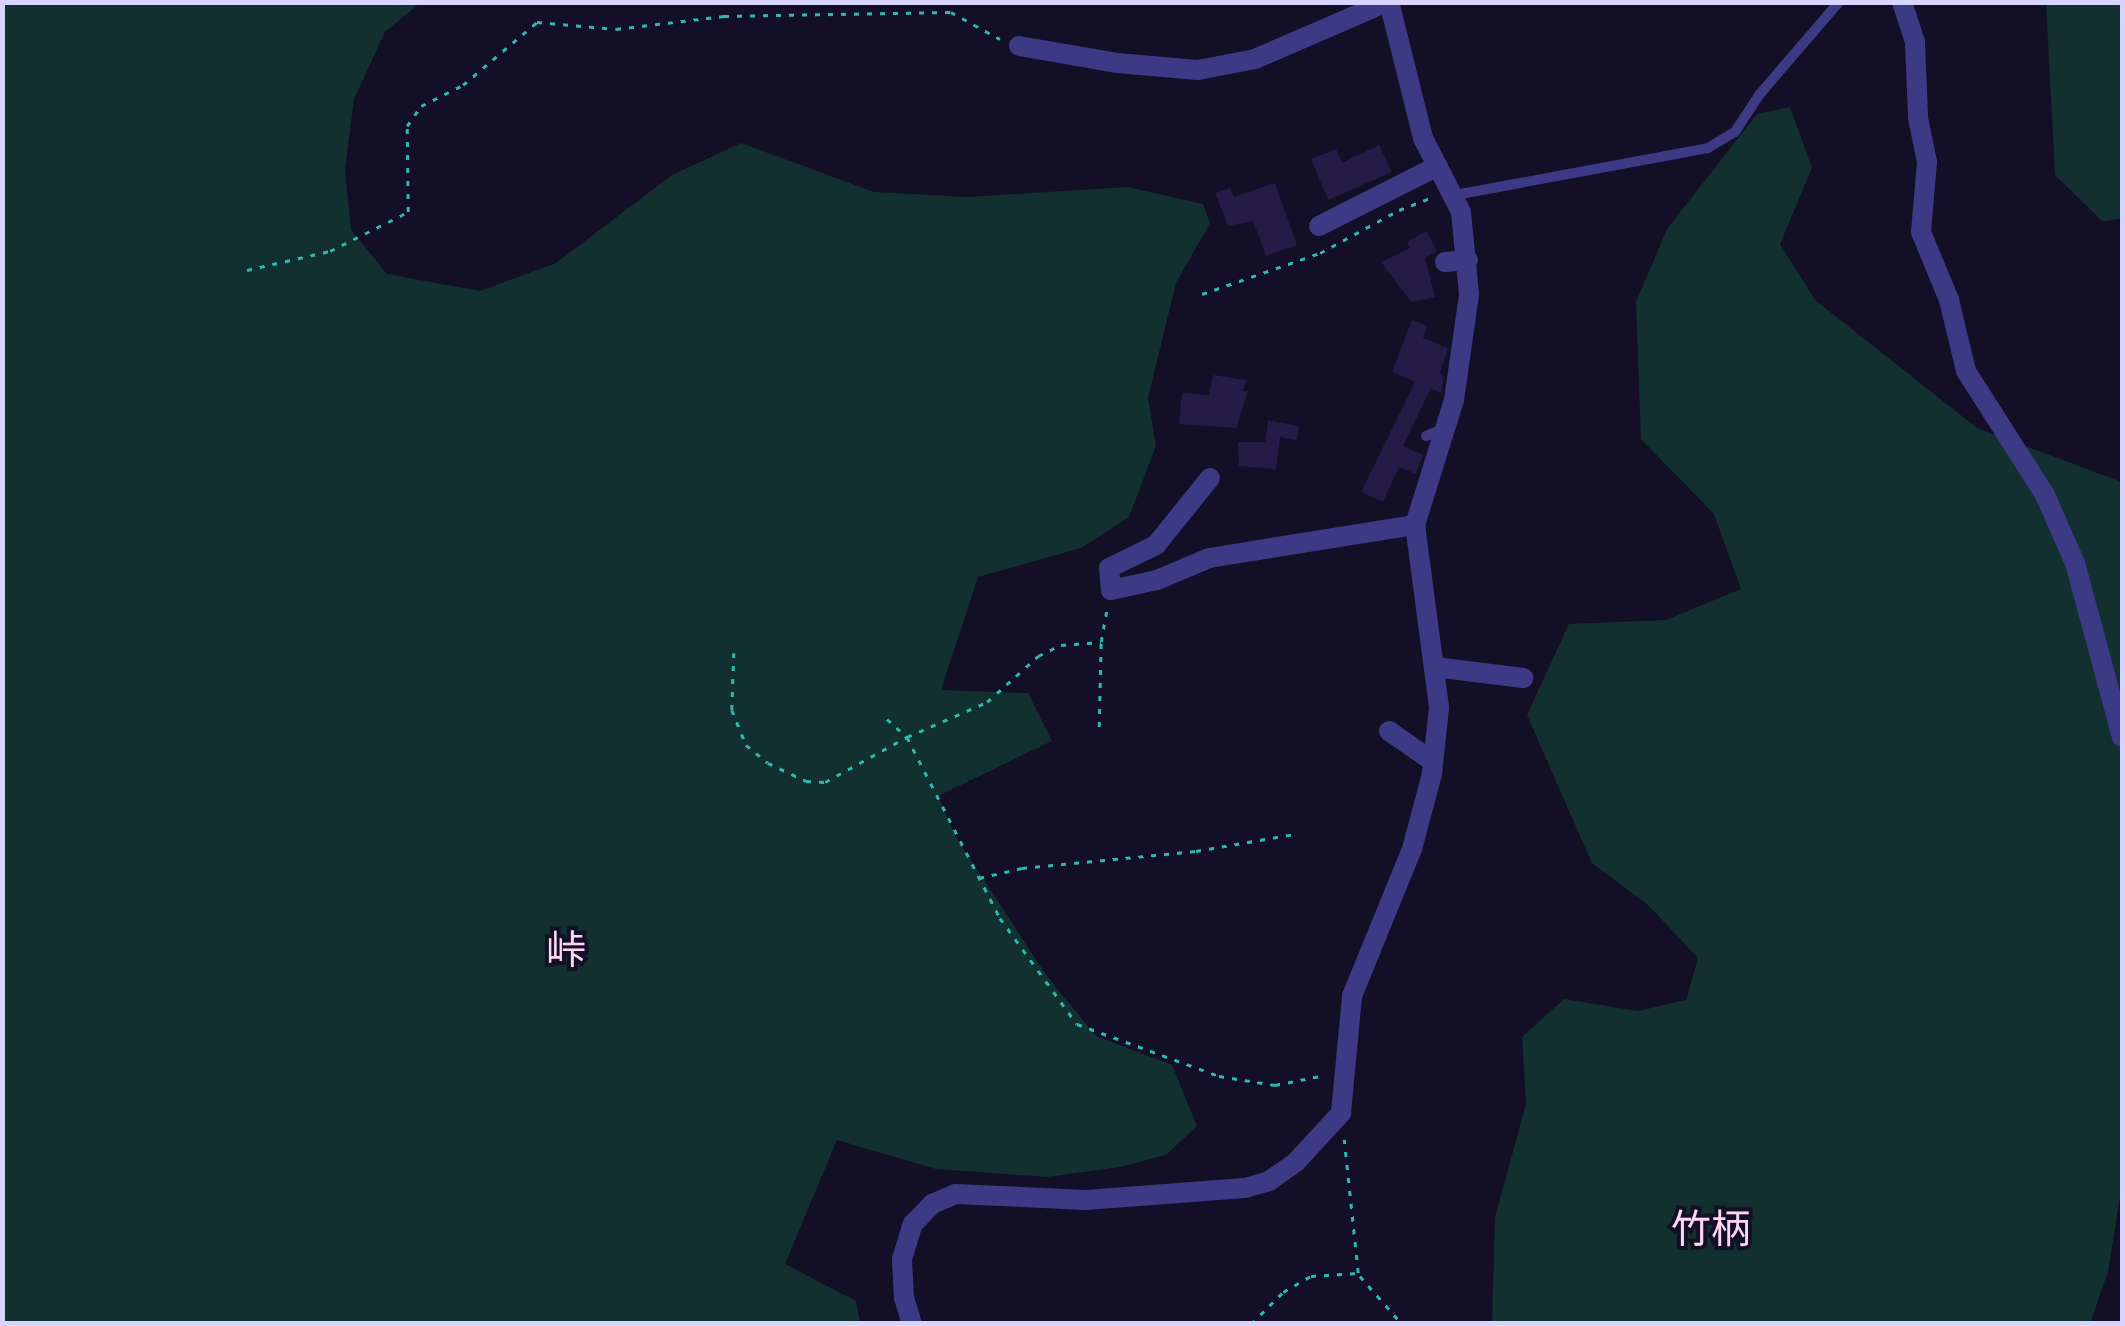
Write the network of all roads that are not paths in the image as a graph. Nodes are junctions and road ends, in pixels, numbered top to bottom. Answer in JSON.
{"nodes":[{"id":1,"x":1388,"y":2,"type":"edge"},
{"id":2,"x":1838,"y":2,"type":"edge"},
{"id":3,"x":1902,"y":2,"type":"edge"},
{"id":4,"x":1019,"y":46,"type":"road end"},
{"id":5,"x":1438,"y":166,"type":"junction"},
{"id":6,"x":1454,"y":192,"type":"junction"},
{"id":7,"x":1320,"y":226,"type":"dead end"},
{"id":8,"x":1468,"y":260,"type":"junction"},
{"id":9,"x":1445,"y":262,"type":"dead end"},
{"id":10,"x":1446,"y":427,"type":"junction"},
{"id":11,"x":1426,"y":436,"type":"dead end"},
{"id":12,"x":1210,"y":478,"type":"dead end"},
{"id":13,"x":1415,"y":526,"type":"junction"},
{"id":14,"x":1435,"y":666,"type":"junction"},
{"id":15,"x":1523,"y":678,"type":"dead end"},
{"id":16,"x":1389,"y":731,"type":"dead end"},
{"id":17,"x":2122,"y":736,"type":"edge"},
{"id":18,"x":1432,"y":761,"type":"junction"},
{"id":19,"x":912,"y":1324,"type":"edge"}],
"edges":[{"from":1,"to":4,"type":"street"},
{"from":1,"to":5,"type":"street"},
{"from":2,"to":6,"type":"lane"},
{"from":3,"to":17,"type":"street"},
{"from":5,"to":6,"type":"street"},
{"from":5,"to":7,"type":"street"},
{"from":6,"to":8,"type":"street"},
{"from":8,"to":9,"type":"street"},
{"from":8,"to":10,"type":"street"},
{"from":10,"to":11,"type":"lane"},
{"from":10,"to":13,"type":"street"},
{"from":12,"to":13,"type":"street"},
{"from":13,"to":14,"type":"street"},
{"from":14,"to":15,"type":"street"},
{"from":14,"to":18,"type":"street"},
{"from":16,"to":18,"type":"street"},
{"from":18,"to":19,"type":"street"}]}
